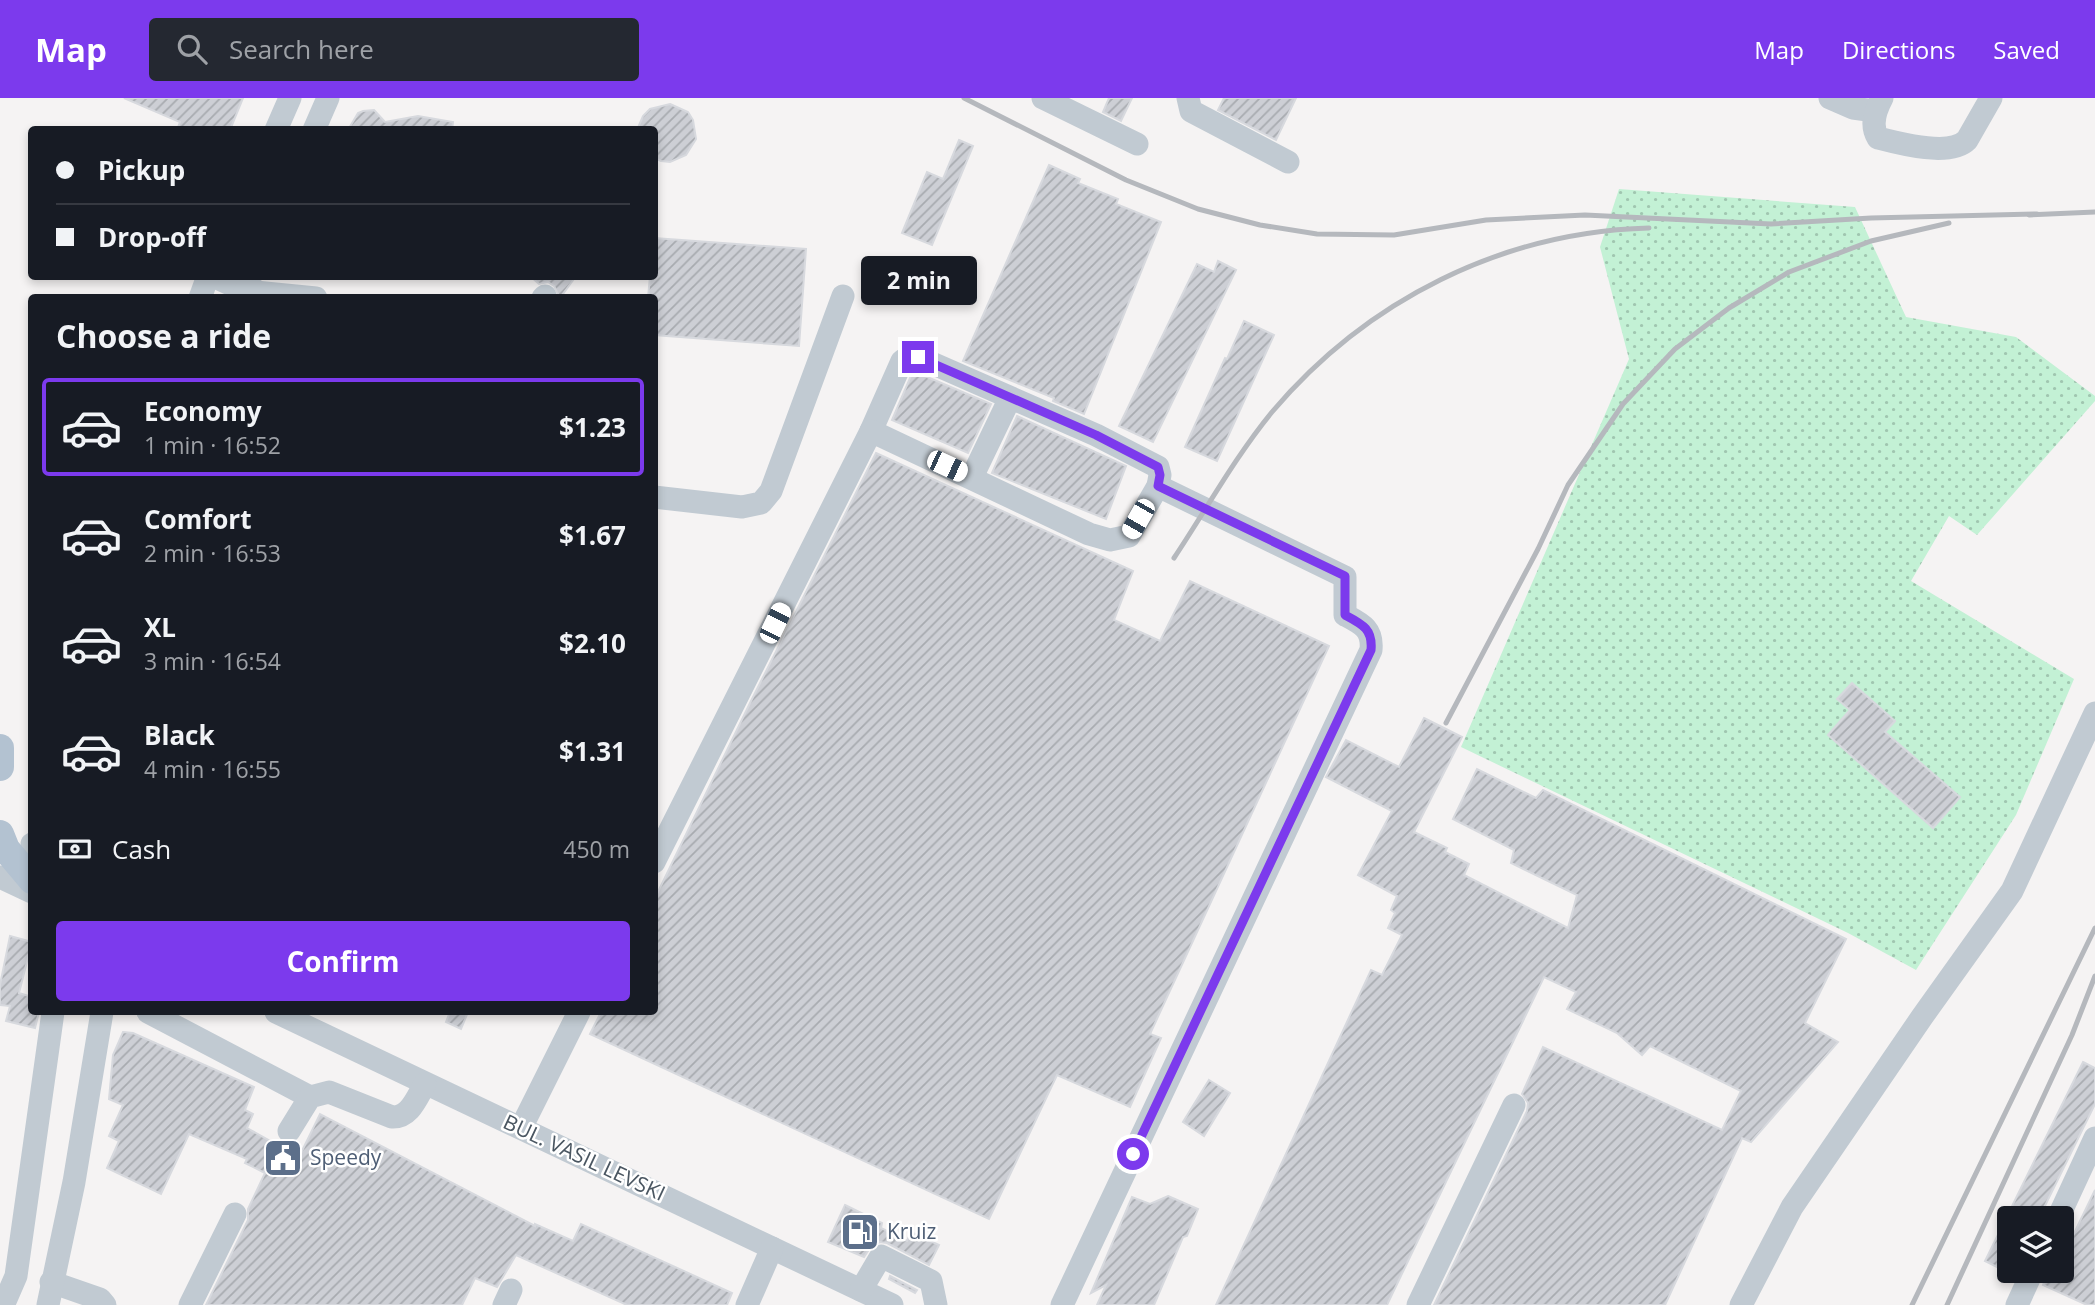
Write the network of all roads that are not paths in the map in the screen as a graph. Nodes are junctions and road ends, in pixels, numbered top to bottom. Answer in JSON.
{"nodes":[{"id":1,"x":328,"y":98,"type":"edge"},
{"id":2,"x":1043,"y":98,"type":"edge"},
{"id":3,"x":1188,"y":98,"type":"edge"},
{"id":4,"x":1829,"y":98,"type":"edge"},
{"id":5,"x":1991,"y":98,"type":"edge"},
{"id":6,"x":285,"y":100,"type":"edge"},
{"id":7,"x":1878,"y":105,"type":"edge"},
{"id":8,"x":277,"y":126,"type":"edge"},
{"id":9,"x":316,"y":126,"type":"edge"},
{"id":10,"x":1137,"y":144,"type":"dead end"},
{"id":11,"x":1288,"y":162,"type":"dead end"},
{"id":12,"x":222,"y":280,"type":"edge"},
{"id":13,"x":246,"y":288,"type":"edge"},
{"id":14,"x":288,"y":294,"type":"edge"},
{"id":15,"x":843,"y":296,"type":"dead end"},
{"id":16,"x":1010,"y":398,"type":"junction"},
{"id":17,"x":871,"y":431,"type":"junction"},
{"id":18,"x":972,"y":477,"type":"junction"},
{"id":19,"x":1158,"y":486,"type":"junction"},
{"id":20,"x":658,"y":497,"type":"edge"},
{"id":21,"x":2095,"y":713,"type":"edge"},
{"id":22,"x":0,"y":751,"type":"edge"},
{"id":23,"x":0,"y":767,"type":"edge"},
{"id":24,"x":0,"y":834,"type":"edge"},
{"id":25,"x":658,"y":854,"type":"edge"},
{"id":26,"x":28,"y":875,"type":"edge"},
{"id":27,"x":0,"y":877,"type":"edge"},
{"id":28,"x":28,"y":890,"type":"edge"},
{"id":29,"x":53,"y":1015,"type":"edge"},
{"id":30,"x":102,"y":1015,"type":"edge"},
{"id":31,"x":154,"y":1015,"type":"edge"},
{"id":32,"x":282,"y":1015,"type":"edge"},
{"id":33,"x":578,"y":1015,"type":"edge"},
{"id":34,"x":425,"y":1084,"type":"junction"},
{"id":35,"x":310,"y":1097,"type":"junction"},
{"id":36,"x":1514,"y":1105,"type":"dead end"},
{"id":37,"x":521,"y":1128,"type":"junction"},
{"id":38,"x":289,"y":1131,"type":"dead end"},
{"id":39,"x":2095,"y":1138,"type":"edge"},
{"id":40,"x":2064,"y":1206,"type":"edge"},
{"id":41,"x":235,"y":1214,"type":"dead end"},
{"id":42,"x":772,"y":1248,"type":"junction"},
{"id":43,"x":51,"y":1282,"type":"junction"},
{"id":44,"x":2027,"y":1283,"type":"edge"},
{"id":45,"x":861,"y":1290,"type":"junction"},
{"id":46,"x":0,"y":1305,"type":"edge"},
{"id":47,"x":48,"y":1305,"type":"edge"},
{"id":48,"x":105,"y":1305,"type":"edge"},
{"id":49,"x":190,"y":1305,"type":"edge"},
{"id":50,"x":747,"y":1305,"type":"edge"},
{"id":51,"x":892,"y":1305,"type":"edge"},
{"id":52,"x":936,"y":1305,"type":"edge"},
{"id":53,"x":1062,"y":1305,"type":"edge"},
{"id":54,"x":1418,"y":1305,"type":"edge"},
{"id":55,"x":1741,"y":1305,"type":"edge"},
{"id":56,"x":2017,"y":1305,"type":"edge"}],
"edges":[{"from":1,"to":9,"type":"street"},
{"from":2,"to":10,"type":"street"},
{"from":3,"to":11,"type":"street"},
{"from":4,"to":7,"type":"street"},
{"from":5,"to":7,"type":"street"},
{"from":6,"to":8,"type":"street"},
{"from":12,"to":13,"type":"street"},
{"from":13,"to":14,"type":"street"},
{"from":15,"to":20,"type":"street"},
{"from":16,"to":17,"type":"street"},
{"from":16,"to":18,"type":"street"},
{"from":16,"to":19,"type":"street"},
{"from":17,"to":18,"type":"street"},
{"from":17,"to":25,"type":"street"},
{"from":18,"to":19,"type":"street"},
{"from":19,"to":53,"type":"street"},
{"from":21,"to":55,"type":"street"},
{"from":22,"to":23,"type":"main road"},
{"from":24,"to":26,"type":"main road"},
{"from":27,"to":28,"type":"street"},
{"from":29,"to":46,"type":"street"},
{"from":30,"to":43,"type":"street"},
{"from":31,"to":35,"type":"street"},
{"from":32,"to":34,"type":"street","name":"BUL. VASIL LEVSKI"},
{"from":33,"to":37,"type":"street"},
{"from":34,"to":35,"type":"street"},
{"from":34,"to":37,"type":"street","name":"BUL. VASIL LEVSKI"},
{"from":35,"to":38,"type":"street"},
{"from":36,"to":54,"type":"street"},
{"from":37,"to":42,"type":"street","name":"BUL. VASIL LEVSKI"},
{"from":39,"to":40,"type":"street"},
{"from":41,"to":49,"type":"street"},
{"from":42,"to":45,"type":"street","name":"BUL. VASIL LEVSKI"},
{"from":42,"to":50,"type":"street"},
{"from":43,"to":47,"type":"street"},
{"from":43,"to":48,"type":"street"},
{"from":44,"to":56,"type":"street"},
{"from":45,"to":51,"type":"street","name":"BUL. VASIL LEVSKI"},
{"from":45,"to":52,"type":"street"}]}
